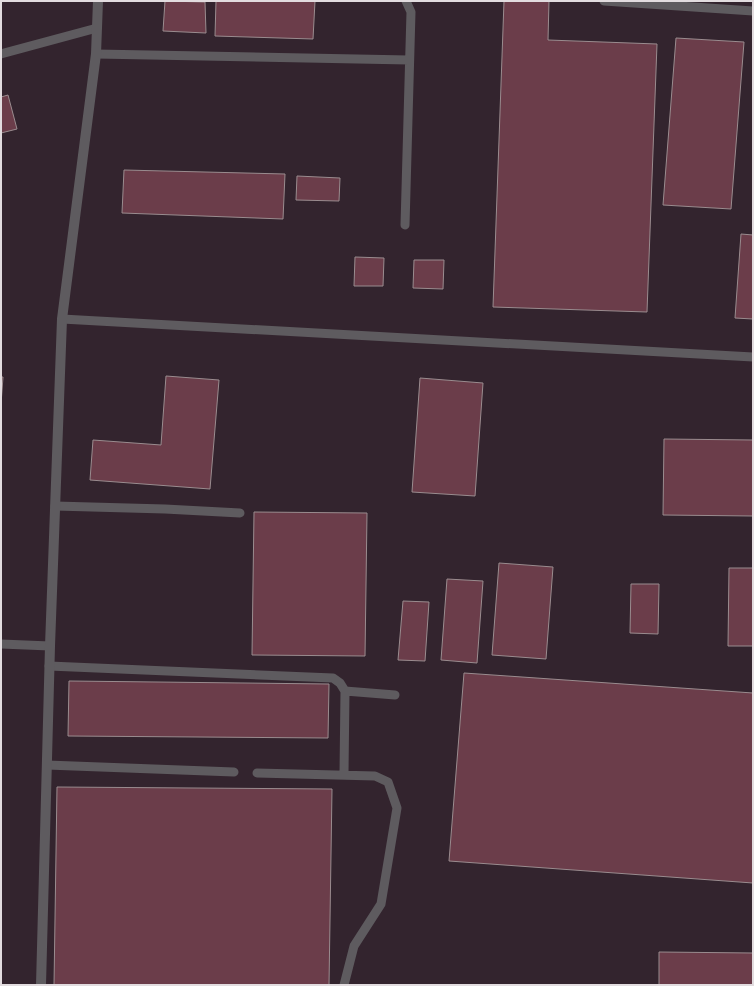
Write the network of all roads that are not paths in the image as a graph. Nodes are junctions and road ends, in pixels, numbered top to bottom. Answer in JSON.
{"nodes":[{"id":1,"x":98,"y":1,"type":"edge"},
{"id":2,"x":406,"y":1,"type":"edge"},
{"id":3,"x":604,"y":1,"type":"edge"},
{"id":4,"x":753,"y":11,"type":"edge"},
{"id":5,"x":97,"y":28,"type":"junction"},
{"id":6,"x":1,"y":54,"type":"edge"},
{"id":7,"x":96,"y":54,"type":"junction"},
{"id":8,"x":408,"y":60,"type":"junction"},
{"id":9,"x":405,"y":225,"type":"dead end"},
{"id":10,"x":62,"y":319,"type":"junction"},
{"id":11,"x":753,"y":357,"type":"edge"},
{"id":12,"x":55,"y":506,"type":"junction"},
{"id":13,"x":240,"y":513,"type":"dead end"},
{"id":14,"x":1,"y":644,"type":"edge"},
{"id":15,"x":50,"y":646,"type":"junction"},
{"id":16,"x":49,"y":666,"type":"junction"},
{"id":17,"x":344,"y":691,"type":"junction"},
{"id":18,"x":395,"y":695,"type":"dead end"},
{"id":19,"x":47,"y":764,"type":"junction"},
{"id":20,"x":234,"y":772,"type":"dead end"},
{"id":21,"x":257,"y":774,"type":"dead end"},
{"id":22,"x":344,"y":774,"type":"junction"},
{"id":23,"x":41,"y":985,"type":"edge"},
{"id":24,"x":344,"y":985,"type":"edge"}],
"edges":[{"from":1,"to":5,"type":"street"},
{"from":2,"to":8,"type":"lane"},
{"from":3,"to":4,"type":"lane"},
{"from":5,"to":6,"type":"lane"},
{"from":5,"to":7,"type":"street"},
{"from":7,"to":8,"type":"lane"},
{"from":7,"to":10,"type":"street"},
{"from":8,"to":9,"type":"lane"},
{"from":10,"to":11,"type":"lane"},
{"from":10,"to":12,"type":"street"},
{"from":12,"to":13,"type":"lane"},
{"from":12,"to":15,"type":"street"},
{"from":14,"to":15,"type":"lane"},
{"from":15,"to":16,"type":"street"},
{"from":16,"to":17,"type":"lane"},
{"from":16,"to":19,"type":"street"},
{"from":17,"to":18,"type":"lane"},
{"from":17,"to":22,"type":"lane"},
{"from":19,"to":20,"type":"lane"},
{"from":19,"to":23,"type":"street"},
{"from":21,"to":22,"type":"lane"},
{"from":22,"to":24,"type":"lane"}]}
